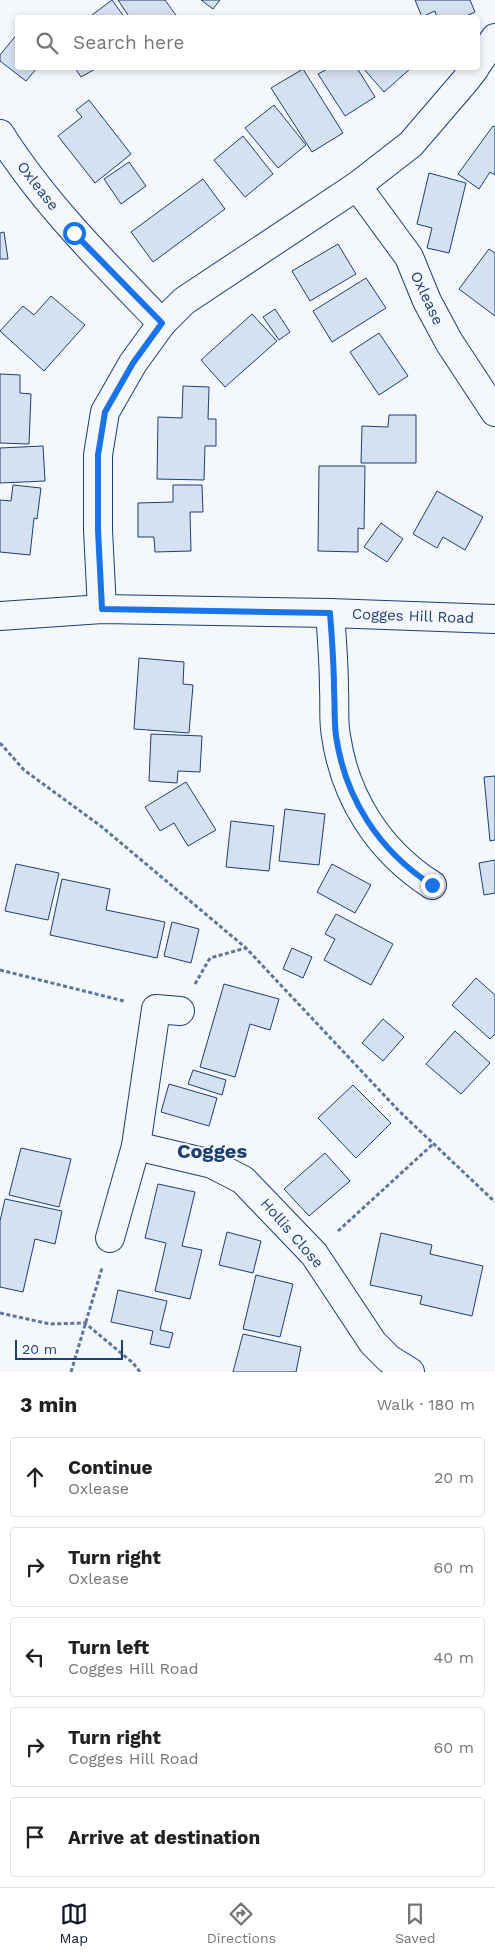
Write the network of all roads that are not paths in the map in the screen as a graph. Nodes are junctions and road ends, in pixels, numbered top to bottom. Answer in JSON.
{"nodes":[{"id":1,"x":495,"y":38,"type":"edge"},
{"id":2,"x":480,"y":60,"type":"edge"},
{"id":3,"x":473,"y":70,"type":"edge"},
{"id":4,"x":0,"y":134,"type":"edge"},
{"id":5,"x":356,"y":186,"type":"junction"},
{"id":6,"x":162,"y":323,"type":"junction"},
{"id":7,"x":495,"y":412,"type":"edge"},
{"id":8,"x":102,"y":609,"type":"junction"},
{"id":9,"x":330,"y":613,"type":"junction"},
{"id":10,"x":0,"y":616,"type":"edge"},
{"id":11,"x":495,"y":619,"type":"edge"},
{"id":12,"x":432,"y":885,"type":"dead end"},
{"id":13,"x":168,"y":1010,"type":"road end"},
{"id":14,"x":136,"y":1146,"type":"junction"},
{"id":15,"x":110,"y":1238,"type":"road end"},
{"id":16,"x":410,"y":1372,"type":"edge"}],
"edges":[{"from":1,"to":2,"type":"street"},
{"from":3,"to":5,"type":"street"},
{"from":4,"to":6,"type":"street","name":"Oxlease"},
{"from":5,"to":6,"type":"street"},
{"from":5,"to":7,"type":"street","name":"Oxlease"},
{"from":6,"to":8,"type":"street"},
{"from":8,"to":9,"type":"street","name":"Cogges Hill Road"},
{"from":8,"to":10,"type":"street","name":"Cogges Hill Road"},
{"from":9,"to":11,"type":"street","name":"Cogges Hill Road"},
{"from":9,"to":12,"type":"street","name":"Cogges Hill Road"},
{"from":13,"to":14,"type":"street"},
{"from":14,"to":15,"type":"street"},
{"from":14,"to":16,"type":"street","name":"Hollis Close"}]}
